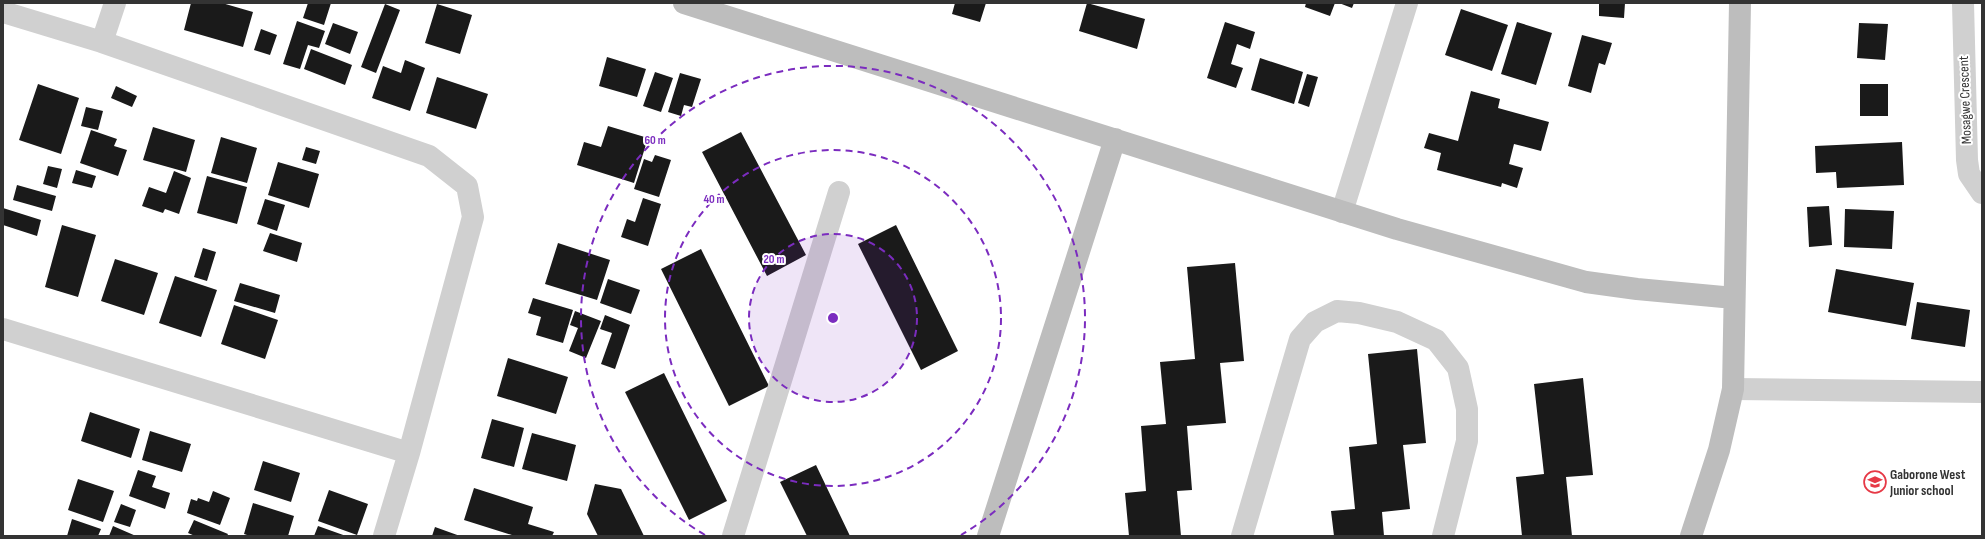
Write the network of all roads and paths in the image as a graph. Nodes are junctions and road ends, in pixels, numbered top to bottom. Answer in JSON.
{"nodes":[{"id":1,"x":115,"y":3,"type":"edge"},
{"id":2,"x":684,"y":3,"type":"edge"},
{"id":3,"x":1407,"y":3,"type":"edge"},
{"id":4,"x":1740,"y":3,"type":"edge"},
{"id":5,"x":1963,"y":3,"type":"edge"},
{"id":6,"x":3,"y":12,"type":"edge"},
{"id":7,"x":102,"y":42,"type":"junction"},
{"id":8,"x":1115,"y":139,"type":"junction"},
{"id":9,"x":839,"y":192,"type":"dead end"},
{"id":10,"x":1982,"y":193,"type":"edge"},
{"id":11,"x":1342,"y":212,"type":"junction"},
{"id":12,"x":1734,"y":298,"type":"junction"},
{"id":13,"x":3,"y":329,"type":"edge"},
{"id":14,"x":1733,"y":389,"type":"junction"},
{"id":15,"x":1982,"y":392,"type":"edge"},
{"id":16,"x":409,"y":453,"type":"junction"},
{"id":17,"x":384,"y":536,"type":"edge"},
{"id":18,"x":733,"y":536,"type":"edge"},
{"id":19,"x":988,"y":536,"type":"edge"},
{"id":20,"x":1242,"y":536,"type":"edge"},
{"id":21,"x":1443,"y":536,"type":"edge"},
{"id":22,"x":1691,"y":536,"type":"edge"}],
"edges":[{"from":1,"to":7,"type":"street"},
{"from":2,"to":8,"type":"street"},
{"from":3,"to":11,"type":"street"},
{"from":4,"to":12,"type":"street"},
{"from":5,"to":10,"type":"street","name":"Mosagwe Crescent"},
{"from":6,"to":7,"type":"street"},
{"from":7,"to":16,"type":"street"},
{"from":8,"to":11,"type":"street"},
{"from":8,"to":19,"type":"street"},
{"from":9,"to":18,"type":"street"},
{"from":11,"to":12,"type":"street"},
{"from":12,"to":14,"type":"street"},
{"from":13,"to":16,"type":"street"},
{"from":14,"to":15,"type":"street"},
{"from":14,"to":22,"type":"street"},
{"from":16,"to":17,"type":"street"},
{"from":20,"to":21,"type":"street"}]}
